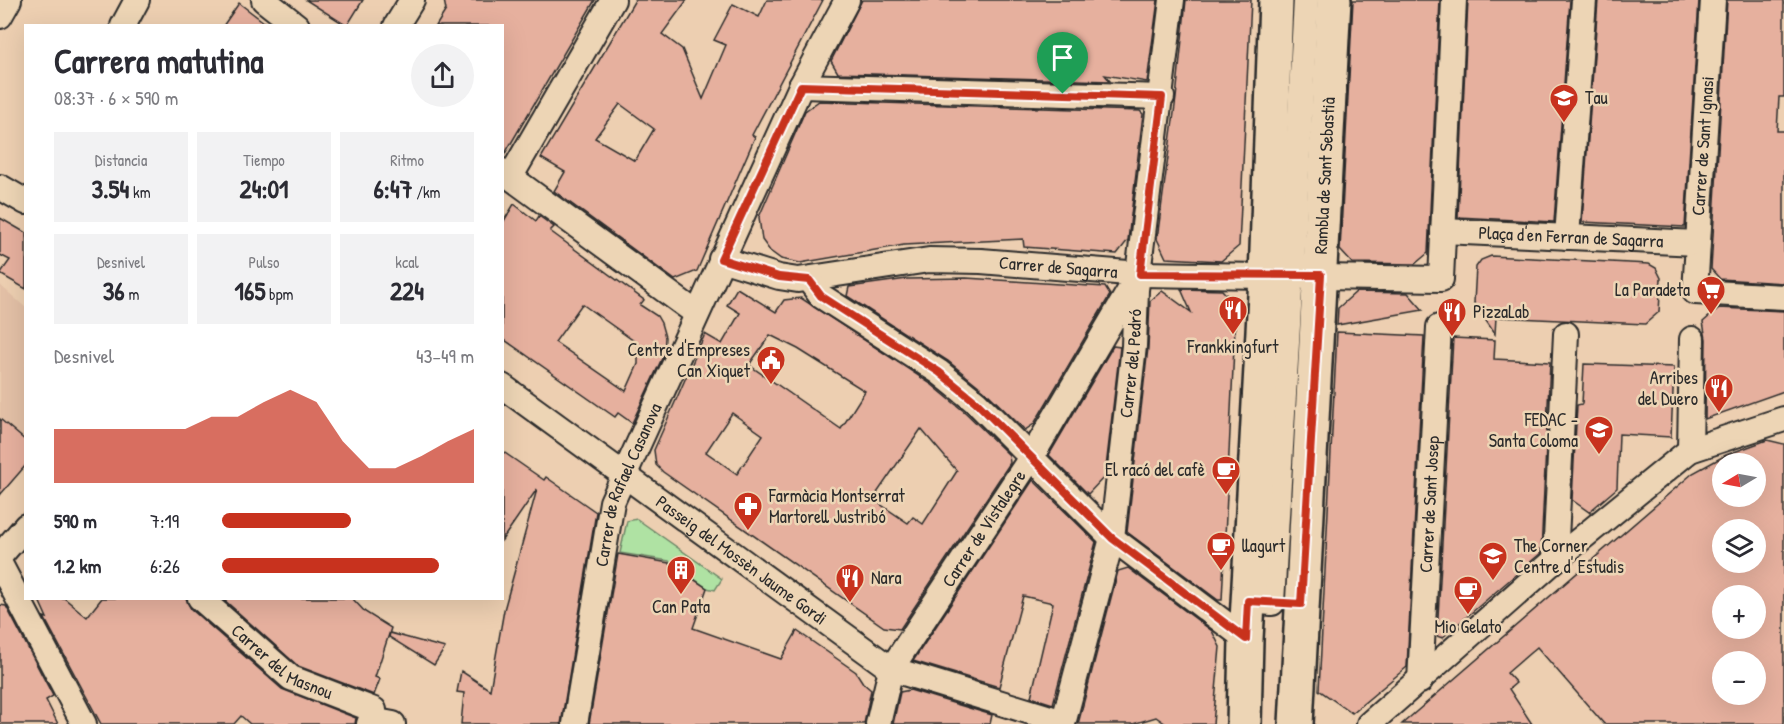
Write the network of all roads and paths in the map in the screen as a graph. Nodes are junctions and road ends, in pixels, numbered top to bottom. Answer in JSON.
{"nodes":[{"id":1,"x":9,"y":0,"type":"edge"},
{"id":2,"x":137,"y":0,"type":"edge"},
{"id":3,"x":264,"y":0,"type":"edge"},
{"id":4,"x":412,"y":0,"type":"edge"},
{"id":5,"x":613,"y":0,"type":"edge"},
{"id":6,"x":847,"y":0,"type":"edge"},
{"id":7,"x":1172,"y":0,"type":"edge"},
{"id":8,"x":1276,"y":0,"type":"edge"},
{"id":9,"x":1305,"y":0,"type":"edge"},
{"id":10,"x":1334,"y":0,"type":"edge"},
{"id":11,"x":1454,"y":0,"type":"edge"},
{"id":12,"x":1584,"y":0,"type":"edge"},
{"id":13,"x":1713,"y":0,"type":"edge"},
{"id":14,"x":0,"y":16,"type":"edge"},
{"id":15,"x":124,"y":24,"type":"edge"},
{"id":16,"x":294,"y":24,"type":"edge"},
{"id":17,"x":397,"y":24,"type":"edge"},
{"id":18,"x":801,"y":86,"type":"junction"},
{"id":19,"x":1162,"y":97,"type":"junction"},
{"id":20,"x":507,"y":173,"type":"edge"},
{"id":21,"x":0,"y":177,"type":"edge"},
{"id":22,"x":0,"y":188,"type":"edge"},
{"id":23,"x":24,"y":191,"type":"edge"},
{"id":24,"x":24,"y":201,"type":"edge"},
{"id":25,"x":1443,"y":231,"type":"junction"},
{"id":26,"x":1567,"y":237,"type":"junction"},
{"id":27,"x":1697,"y":243,"type":"junction"},
{"id":28,"x":721,"y":259,"type":"junction"},
{"id":29,"x":1140,"y":274,"type":"junction"},
{"id":30,"x":1292,"y":277,"type":"junction"},
{"id":31,"x":809,"y":280,"type":"junction"},
{"id":32,"x":1784,"y":297,"type":"edge"},
{"id":33,"x":696,"y":313,"type":"junction"},
{"id":34,"x":1439,"y":327,"type":"dead end"},
{"id":35,"x":1566,"y":334,"type":"dead end"},
{"id":36,"x":1692,"y":339,"type":"dead end"},
{"id":37,"x":504,"y":387,"type":"edge"},
{"id":38,"x":1784,"y":419,"type":"edge"},
{"id":39,"x":1690,"y":450,"type":"junction"},
{"id":40,"x":1032,"y":456,"type":"junction"},
{"id":41,"x":625,"y":476,"type":"junction"},
{"id":42,"x":24,"y":528,"type":"edge"},
{"id":43,"x":1112,"y":538,"type":"junction"},
{"id":44,"x":0,"y":555,"type":"edge"},
{"id":45,"x":1555,"y":560,"type":"junction"},
{"id":46,"x":0,"y":564,"type":"edge"},
{"id":47,"x":202,"y":600,"type":"edge"},
{"id":48,"x":1274,"y":603,"type":"junction"},
{"id":49,"x":1246,"y":639,"type":"junction"},
{"id":50,"x":891,"y":669,"type":"junction"},
{"id":51,"x":1420,"y":681,"type":"junction"},
{"id":52,"x":378,"y":721,"type":"edge"},
{"id":53,"x":1063,"y":723,"type":"edge"},
{"id":54,"x":84,"y":724,"type":"edge"},
{"id":55,"x":575,"y":724,"type":"edge"},
{"id":56,"x":878,"y":724,"type":"edge"},
{"id":57,"x":1244,"y":724,"type":"edge"},
{"id":58,"x":1251,"y":724,"type":"edge"},
{"id":59,"x":1284,"y":724,"type":"edge"},
{"id":60,"x":1296,"y":724,"type":"edge"},
{"id":61,"x":1369,"y":724,"type":"edge"}],
"edges":[{"from":1,"to":14,"type":"street"},
{"from":2,"to":15,"type":"street"},
{"from":3,"to":16,"type":"street"},
{"from":4,"to":17,"type":"street"},
{"from":5,"to":20,"type":"street"},
{"from":6,"to":18,"type":"street","name":"Carrer de Rafael Casanova"},
{"from":7,"to":19,"type":"street","name":"Carrer del Pedró"},
{"from":8,"to":30,"type":"street","name":"Rambla de Sant Sebastià"},
{"from":9,"to":30,"type":"street","name":"Rambla de Sant Sebastià"},
{"from":10,"to":30,"type":"street","name":"Rambla de Sant Sebastià"},
{"from":11,"to":25,"type":"street"},
{"from":12,"to":26,"type":"street"},
{"from":13,"to":27,"type":"street","name":"Carrer de Sant Ignasi"},
{"from":18,"to":19,"type":"street"},
{"from":18,"to":28,"type":"street","name":"Carrer de Rafael Casanova"},
{"from":19,"to":29,"type":"street","name":"Carrer del Pedró"},
{"from":20,"to":33,"type":"street"},
{"from":21,"to":23,"type":"street"},
{"from":22,"to":24,"type":"street"},
{"from":25,"to":26,"type":"street","name":"Plaça d'en Ferran de Sagarra"},
{"from":25,"to":30,"type":"street","name":"Carrer de Sagarra"},
{"from":26,"to":27,"type":"street","name":"Plaça d'en Ferran de Sagarra"},
{"from":27,"to":32,"type":"street","name":"Carrer de Sant Ignasi"},
{"from":28,"to":31,"type":"street","name":"Carrer de Sagarra"},
{"from":28,"to":33,"type":"street","name":"Carrer de Rafael Casanova"},
{"from":29,"to":30,"type":"street","name":"Carrer de Sagarra"},
{"from":29,"to":31,"type":"street","name":"Carrer de Sagarra"},
{"from":29,"to":40,"type":"street","name":"Carrer de Vistalegre"},
{"from":29,"to":43,"type":"street","name":"Carrer del Pedró"},
{"from":30,"to":48,"type":"street","name":"Rambla de Sant Sebastià"},
{"from":30,"to":48,"type":"street","name":"Rambla de Sant Sebastià"},
{"from":31,"to":40,"type":"street"},
{"from":33,"to":41,"type":"street","name":"Carrer de Rafael Casanova"},
{"from":34,"to":51,"type":"street","name":"Carrer de Sant Josep"},
{"from":35,"to":45,"type":"street"},
{"from":36,"to":39,"type":"street"},
{"from":37,"to":41,"type":"street","name":"Passeig del Mossèn Jaume Gordi"},
{"from":38,"to":39,"type":"street"},
{"from":39,"to":45,"type":"street"},
{"from":40,"to":43,"type":"street"},
{"from":40,"to":50,"type":"street","name":"Carrer de Vistalegre"},
{"from":41,"to":50,"type":"street","name":"Passeig del Mossèn Jaume Gordi"},
{"from":41,"to":55,"type":"street","name":"Carrer de Rafael Casanova"},
{"from":42,"to":44,"type":"street"},
{"from":43,"to":49,"type":"street"},
{"from":43,"to":53,"type":"street","name":"Carrer del Pedró"},
{"from":45,"to":51,"type":"street"},
{"from":46,"to":54,"type":"street"},
{"from":47,"to":52,"type":"street","name":"Carrer del Masnou"},
{"from":48,"to":49,"type":"street","name":"Rambla de Sant Sebastià"},
{"from":48,"to":60,"type":"street","name":"Rambla de Sant Sebastià"},
{"from":49,"to":57,"type":"street","name":"Rambla de Sant Sebastià"},
{"from":50,"to":53,"type":"street","name":"Passeig del Mossèn Jaume Gordi"},
{"from":50,"to":56,"type":"street","name":"Carrer de Vistalegre"},
{"from":51,"to":61,"type":"street"},
{"from":58,"to":59,"type":"street"}]}
